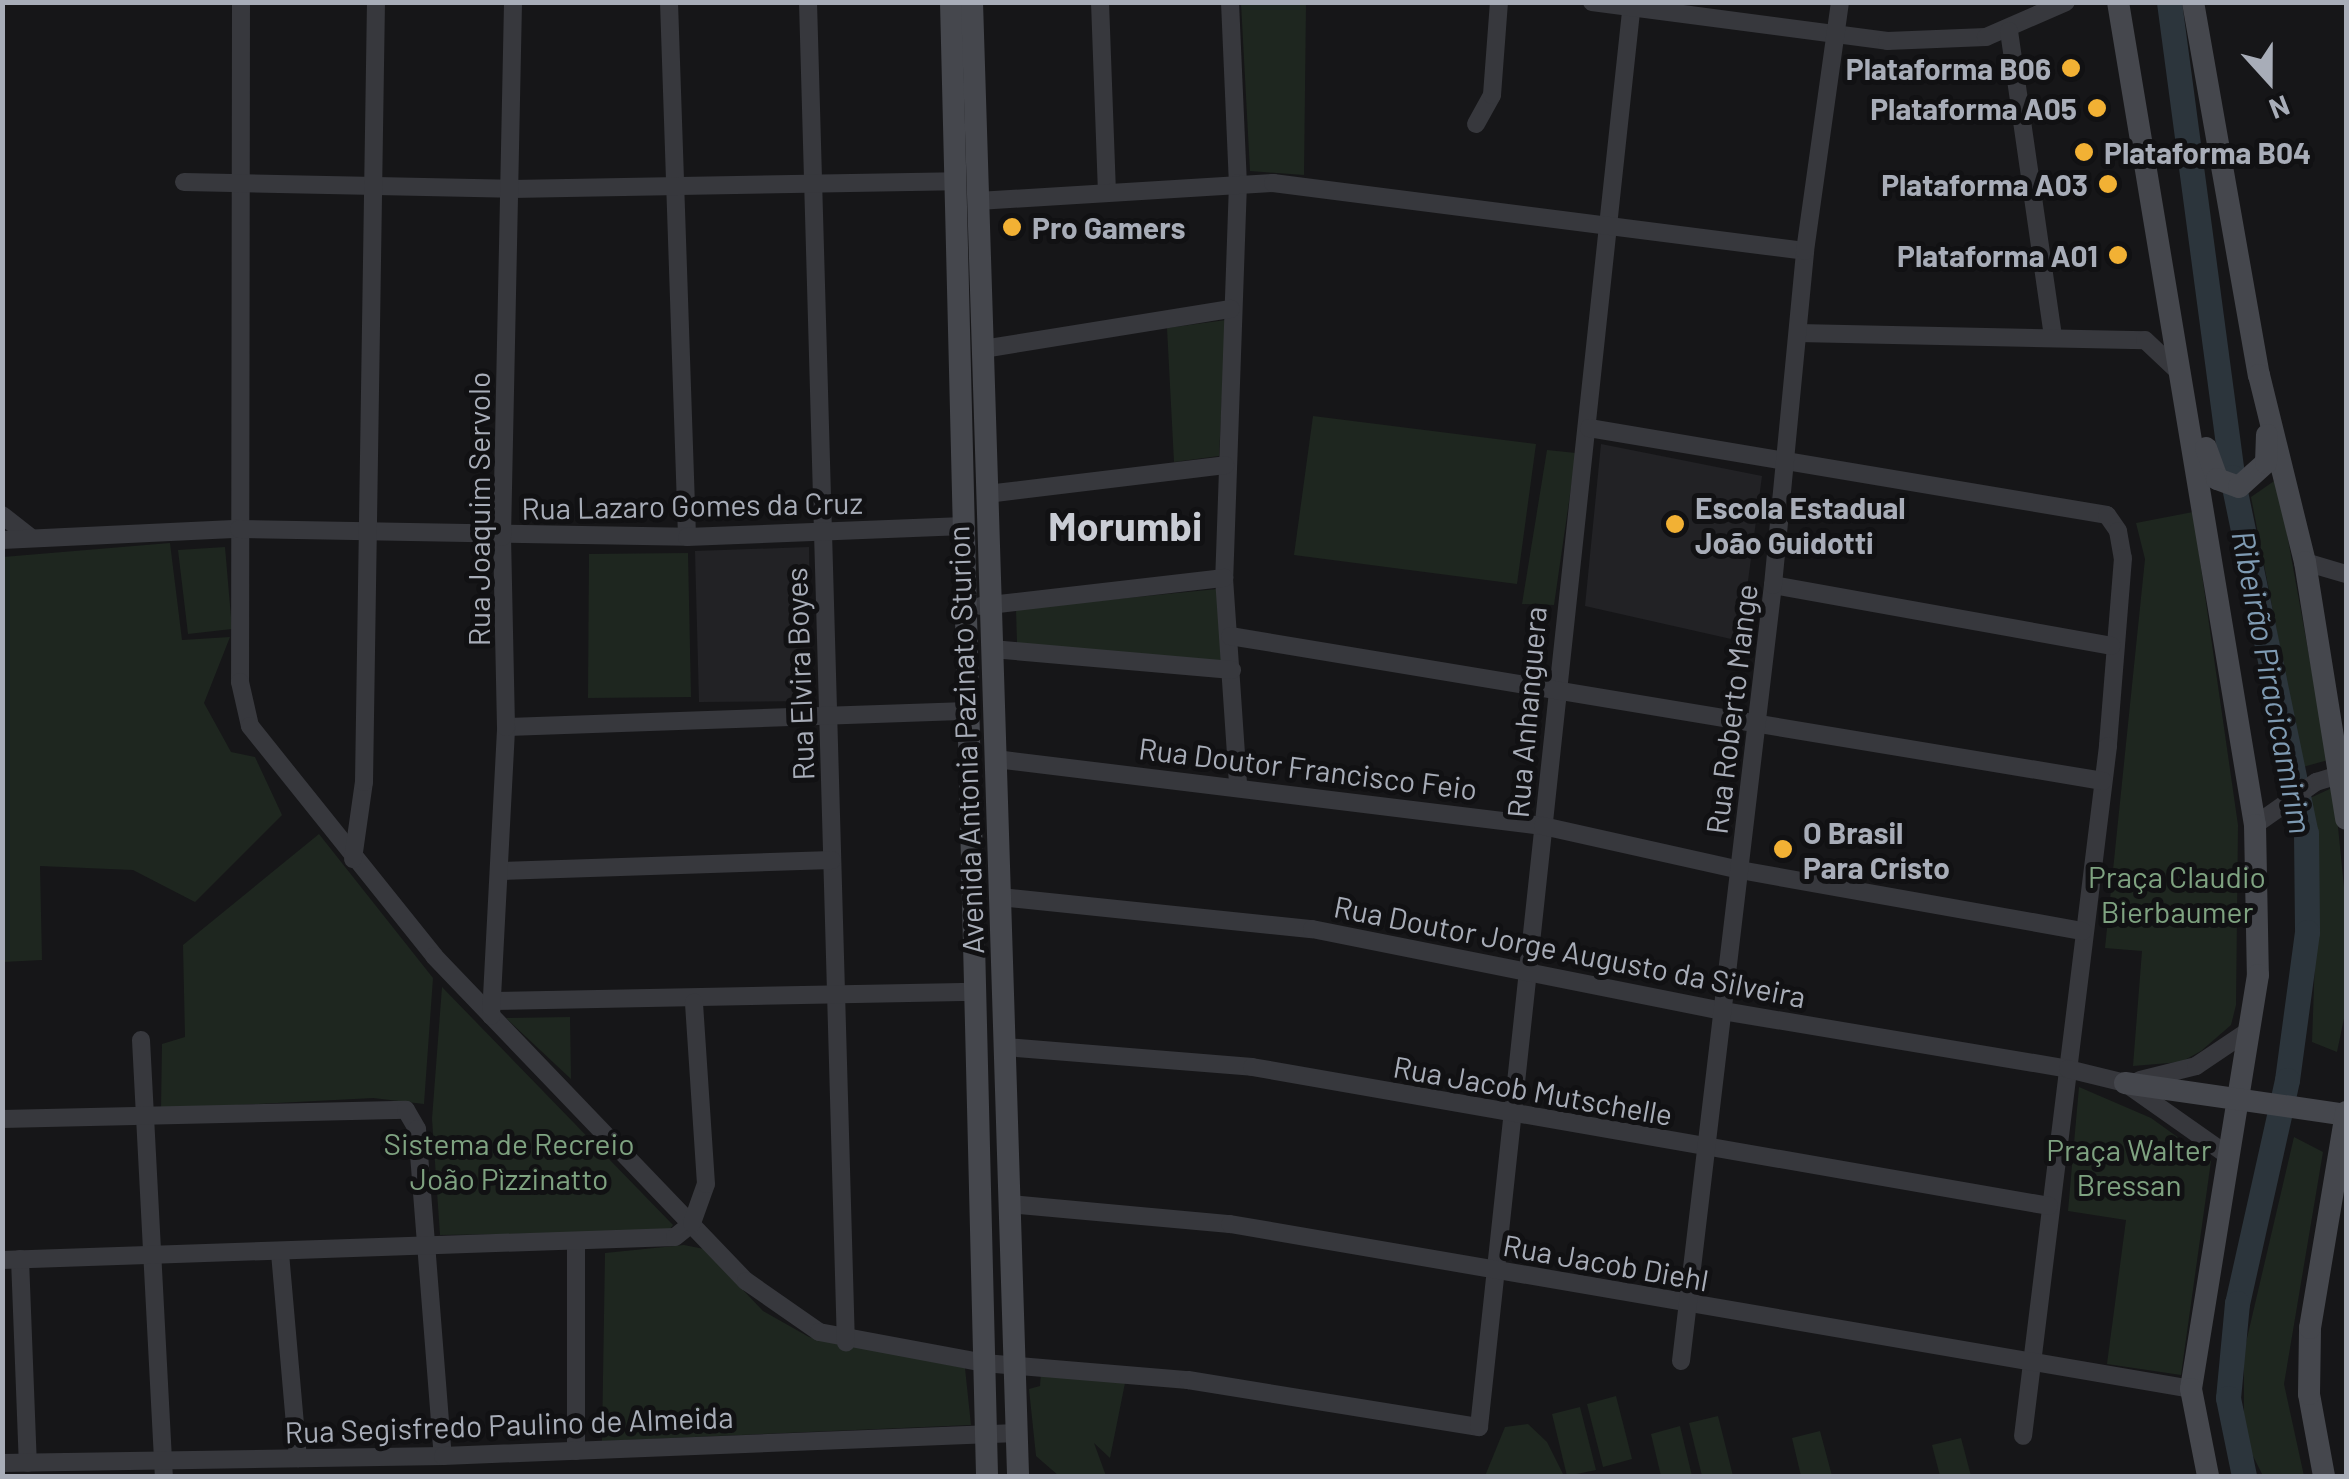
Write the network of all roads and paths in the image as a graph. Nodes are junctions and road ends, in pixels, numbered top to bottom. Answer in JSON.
{"nodes":[{"id":1,"x":241,"y":2,"type":"edge"},
{"id":2,"x":376,"y":2,"type":"edge"},
{"id":3,"x":514,"y":2,"type":"edge"},
{"id":4,"x":669,"y":2,"type":"edge"},
{"id":5,"x":808,"y":2,"type":"edge"},
{"id":6,"x":951,"y":2,"type":"edge"},
{"id":7,"x":972,"y":2,"type":"edge"},
{"id":8,"x":1100,"y":2,"type":"edge"},
{"id":9,"x":1230,"y":2,"type":"edge"},
{"id":10,"x":1499,"y":2,"type":"edge"},
{"id":11,"x":1592,"y":2,"type":"edge"},
{"id":12,"x":1840,"y":2,"type":"edge"},
{"id":13,"x":2066,"y":2,"type":"edge"},
{"id":14,"x":2118,"y":2,"type":"edge"},
{"id":15,"x":2193,"y":2,"type":"edge"},
{"id":16,"x":1632,"y":6,"type":"edge"},
{"id":17,"x":2010,"y":31,"type":"junction"},
{"id":18,"x":1837,"y":36,"type":"junction"},
{"id":19,"x":1476,"y":124,"type":"dead end"},
{"id":20,"x":955,"y":181,"type":"junction"},
{"id":21,"x":184,"y":182,"type":"dead end"},
{"id":22,"x":241,"y":182,"type":"junction"},
{"id":23,"x":809,"y":182,"type":"junction"},
{"id":24,"x":1238,"y":183,"type":"junction"},
{"id":25,"x":374,"y":184,"type":"junction"},
{"id":26,"x":671,"y":184,"type":"junction"},
{"id":27,"x":510,"y":189,"type":"junction"},
{"id":28,"x":1106,"y":192,"type":"junction"},
{"id":29,"x":978,"y":201,"type":"junction"},
{"id":30,"x":956,"y":223,"type":"junction"},
{"id":31,"x":1610,"y":224,"type":"junction"},
{"id":32,"x":1805,"y":251,"type":"junction"},
{"id":33,"x":1231,"y":310,"type":"junction"},
{"id":34,"x":1798,"y":333,"type":"junction"},
{"id":35,"x":2053,"y":336,"type":"junction"},
{"id":36,"x":983,"y":349,"type":"junction"},
{"id":37,"x":2181,"y":374,"type":"junction"},
{"id":38,"x":2259,"y":375,"type":"junction"},
{"id":39,"x":1588,"y":428,"type":"junction"},
{"id":40,"x":1786,"y":461,"type":"junction"},
{"id":41,"x":1225,"y":465,"type":"junction"},
{"id":42,"x":988,"y":494,"type":"junction"},
{"id":43,"x":2,"y":515,"type":"edge"},
{"id":44,"x":964,"y":526,"type":"junction"},
{"id":45,"x":239,"y":528,"type":"junction"},
{"id":46,"x":820,"y":531,"type":"junction"},
{"id":47,"x":370,"y":536,"type":"junction"},
{"id":48,"x":502,"y":537,"type":"junction"},
{"id":49,"x":31,"y":538,"type":"junction"},
{"id":50,"x":687,"y":538,"type":"junction"},
{"id":51,"x":2,"y":540,"type":"edge"},
{"id":52,"x":2305,"y":562,"type":"junction"},
{"id":53,"x":2346,"y":574,"type":"edge"},
{"id":54,"x":1224,"y":578,"type":"junction"},
{"id":55,"x":1774,"y":585,"type":"junction"},
{"id":56,"x":991,"y":603,"type":"junction"},
{"id":57,"x":966,"y":614,"type":"junction"},
{"id":58,"x":1230,"y":636,"type":"junction"},
{"id":59,"x":2112,"y":646,"type":"junction"},
{"id":60,"x":992,"y":648,"type":"junction"},
{"id":61,"x":1232,"y":670,"type":"junction"},
{"id":62,"x":1554,"y":687,"type":"junction"},
{"id":63,"x":968,"y":711,"type":"junction"},
{"id":64,"x":832,"y":718,"type":"junction"},
{"id":65,"x":1757,"y":722,"type":"junction"},
{"id":66,"x":506,"y":727,"type":"junction"},
{"id":67,"x":996,"y":758,"type":"junction"},
{"id":68,"x":2344,"y":773,"type":"edge"},
{"id":69,"x":2103,"y":781,"type":"junction"},
{"id":70,"x":1238,"y":784,"type":"junction"},
{"id":71,"x":2262,"y":819,"type":"junction"},
{"id":72,"x":2346,"y":819,"type":"edge"},
{"id":73,"x":1543,"y":826,"type":"junction"},
{"id":74,"x":353,"y":858,"type":"junction"},
{"id":75,"x":832,"y":860,"type":"junction"},
{"id":76,"x":1740,"y":870,"type":"junction"},
{"id":77,"x":500,"y":871,"type":"junction"},
{"id":78,"x":1000,"y":897,"type":"junction"},
{"id":79,"x":2083,"y":932,"type":"junction"},
{"id":80,"x":1528,"y":967,"type":"junction"},
{"id":81,"x":976,"y":992,"type":"junction"},
{"id":82,"x":835,"y":993,"type":"junction"},
{"id":83,"x":694,"y":1002,"type":"junction"},
{"id":84,"x":492,"y":1008,"type":"junction"},
{"id":85,"x":1723,"y":1011,"type":"junction"},
{"id":86,"x":2248,"y":1031,"type":"junction"},
{"id":87,"x":141,"y":1040,"type":"dead end"},
{"id":88,"x":1005,"y":1047,"type":"junction"},
{"id":89,"x":2068,"y":1069,"type":"junction"},
{"id":90,"x":2125,"y":1083,"type":"junction"},
{"id":91,"x":2236,"y":1098,"type":"junction"},
{"id":92,"x":2346,"y":1114,"type":"edge"},
{"id":93,"x":1511,"y":1116,"type":"junction"},
{"id":94,"x":142,"y":1117,"type":"junction"},
{"id":95,"x":2,"y":1119,"type":"edge"},
{"id":96,"x":1710,"y":1149,"type":"junction"},
{"id":97,"x":2228,"y":1156,"type":"junction"},
{"id":98,"x":1010,"y":1204,"type":"junction"},
{"id":99,"x":2049,"y":1206,"type":"junction"},
{"id":100,"x":2340,"y":1213,"type":"edge"},
{"id":101,"x":692,"y":1224,"type":"junction"},
{"id":102,"x":576,"y":1243,"type":"junction"},
{"id":103,"x":424,"y":1246,"type":"junction"},
{"id":104,"x":280,"y":1253,"type":"junction"},
{"id":105,"x":150,"y":1256,"type":"junction"},
{"id":106,"x":12,"y":1260,"type":"edge"},
{"id":107,"x":1494,"y":1270,"type":"junction"},
{"id":108,"x":1690,"y":1305,"type":"junction"},
{"id":109,"x":846,"y":1342,"type":"junction"},
{"id":110,"x":1681,"y":1362,"type":"dead end"},
{"id":111,"x":2031,"y":1362,"type":"junction"},
{"id":112,"x":984,"y":1363,"type":"junction"},
{"id":113,"x":1013,"y":1366,"type":"junction"},
{"id":114,"x":2191,"y":1390,"type":"junction"},
{"id":115,"x":1017,"y":1433,"type":"junction"},
{"id":116,"x":986,"y":1435,"type":"junction"},
{"id":117,"x":2024,"y":1436,"type":"dead end"},
{"id":118,"x":576,"y":1450,"type":"junction"},
{"id":119,"x":443,"y":1456,"type":"junction"},
{"id":120,"x":298,"y":1458,"type":"junction"},
{"id":121,"x":28,"y":1463,"type":"junction"},
{"id":122,"x":2,"y":1464,"type":"edge"},
{"id":123,"x":163,"y":1468,"type":"edge"},
{"id":124,"x":987,"y":1476,"type":"edge"},
{"id":125,"x":1018,"y":1476,"type":"edge"},
{"id":126,"x":2208,"y":1476,"type":"edge"},
{"id":127,"x":2324,"y":1476,"type":"edge"}],
"edges":[{"from":1,"to":22,"type":"street"},
{"from":2,"to":25,"type":"street"},
{"from":3,"to":27,"type":"street","name":"Rua Joaquim Servolo"},
{"from":4,"to":26,"type":"street"},
{"from":5,"to":23,"type":"street","name":"Rua Elvira Boyes"},
{"from":6,"to":20,"type":"main road","name":"Avenida Antonia Pazinato Sturion"},
{"from":7,"to":29,"type":"main road","name":"Avenida Antonia Pazinato Sturion"},
{"from":8,"to":28,"type":"street"},
{"from":9,"to":24,"type":"street"},
{"from":10,"to":19,"type":"street"},
{"from":11,"to":16,"type":"street"},
{"from":12,"to":18,"type":"street","name":"Rua Roberto Mange"},
{"from":13,"to":17,"type":"street"},
{"from":14,"to":37,"type":"main road"},
{"from":15,"to":38,"type":"main road"},
{"from":16,"to":18,"type":"street"},
{"from":16,"to":31,"type":"street","name":"Rua Anhanguera"},
{"from":17,"to":18,"type":"street"},
{"from":17,"to":35,"type":"street"},
{"from":18,"to":32,"type":"street","name":"Rua Roberto Mange"},
{"from":20,"to":23,"type":"street"},
{"from":20,"to":29,"type":"main road"},
{"from":20,"to":30,"type":"main road","name":"Avenida Antonia Pazinato Sturion"},
{"from":21,"to":22,"type":"street"},
{"from":22,"to":25,"type":"street"},
{"from":22,"to":45,"type":"street"},
{"from":23,"to":26,"type":"street"},
{"from":23,"to":46,"type":"street","name":"Rua Elvira Boyes"},
{"from":24,"to":28,"type":"street"},
{"from":24,"to":31,"type":"street"},
{"from":24,"to":33,"type":"street"},
{"from":25,"to":27,"type":"street"},
{"from":25,"to":47,"type":"street"},
{"from":26,"to":27,"type":"street"},
{"from":26,"to":50,"type":"street"},
{"from":27,"to":48,"type":"street","name":"Rua Joaquim Servolo"},
{"from":28,"to":29,"type":"street"},
{"from":29,"to":30,"type":"main road"},
{"from":29,"to":36,"type":"main road","name":"Avenida Antonia Pazinato Sturion"},
{"from":30,"to":44,"type":"main road","name":"Avenida Antonia Pazinato Sturion"},
{"from":31,"to":32,"type":"street"},
{"from":31,"to":39,"type":"street","name":"Rua Anhanguera"},
{"from":32,"to":34,"type":"street","name":"Rua Roberto Mange"},
{"from":33,"to":36,"type":"street"},
{"from":33,"to":41,"type":"street"},
{"from":34,"to":35,"type":"street"},
{"from":34,"to":40,"type":"street","name":"Rua Roberto Mange"},
{"from":35,"to":37,"type":"street"},
{"from":36,"to":42,"type":"main road","name":"Avenida Antonia Pazinato Sturion"},
{"from":37,"to":38,"type":"main road"},
{"from":37,"to":71,"type":"main road"},
{"from":38,"to":52,"type":"main road"},
{"from":39,"to":40,"type":"street"},
{"from":39,"to":62,"type":"street","name":"Rua Anhanguera"},
{"from":40,"to":55,"type":"street","name":"Rua Roberto Mange"},
{"from":40,"to":59,"type":"street"},
{"from":41,"to":42,"type":"street"},
{"from":41,"to":54,"type":"street"},
{"from":42,"to":56,"type":"main road","name":"Avenida Antonia Pazinato Sturion"},
{"from":43,"to":49,"type":"street"},
{"from":44,"to":46,"type":"street","name":"Rua Lazaro Gomes da Cruz"},
{"from":44,"to":57,"type":"main road","name":"Avenida Antonia Pazinato Sturion"},
{"from":45,"to":47,"type":"street","name":"Rua Lazaro Gomes da Cruz"},
{"from":45,"to":49,"type":"street","name":"Rua Lazaro Gomes da Cruz"},
{"from":45,"to":74,"type":"street"},
{"from":46,"to":50,"type":"street","name":"Rua Lazaro Gomes da Cruz"},
{"from":46,"to":64,"type":"street","name":"Rua Elvira Boyes"},
{"from":47,"to":48,"type":"street","name":"Rua Lazaro Gomes da Cruz"},
{"from":47,"to":74,"type":"street"},
{"from":48,"to":50,"type":"street","name":"Rua Lazaro Gomes da Cruz"},
{"from":48,"to":66,"type":"street","name":"Rua Joaquim Servolo"},
{"from":49,"to":51,"type":"street","name":"Rua Lazaro Gomes da Cruz"},
{"from":52,"to":53,"type":"street"},
{"from":52,"to":68,"type":"main road"},
{"from":54,"to":56,"type":"street"},
{"from":54,"to":58,"type":"street"},
{"from":55,"to":59,"type":"street"},
{"from":55,"to":65,"type":"street","name":"Rua Roberto Mange"},
{"from":56,"to":57,"type":"street"},
{"from":56,"to":60,"type":"main road","name":"Avenida Antonia Pazinato Sturion"},
{"from":57,"to":63,"type":"main road","name":"Avenida Antonia Pazinato Sturion"},
{"from":58,"to":61,"type":"street"},
{"from":58,"to":62,"type":"street"},
{"from":59,"to":69,"type":"street"},
{"from":60,"to":61,"type":"street"},
{"from":60,"to":67,"type":"main road","name":"Avenida Antonia Pazinato Sturion"},
{"from":61,"to":70,"type":"street"},
{"from":62,"to":65,"type":"street"},
{"from":62,"to":73,"type":"street","name":"Rua Anhanguera"},
{"from":63,"to":64,"type":"street"},
{"from":63,"to":67,"type":"main road"},
{"from":63,"to":81,"type":"main road","name":"Avenida Antonia Pazinato Sturion"},
{"from":64,"to":66,"type":"street"},
{"from":64,"to":75,"type":"street","name":"Rua Elvira Boyes"},
{"from":65,"to":69,"type":"street"},
{"from":65,"to":76,"type":"street","name":"Rua Roberto Mange"},
{"from":66,"to":77,"type":"street","name":"Rua Joaquim Servolo"},
{"from":67,"to":70,"type":"street","name":"Rua Doutor Francisco Feio"},
{"from":67,"to":78,"type":"main road","name":"Avenida Antonia Pazinato Sturion"},
{"from":68,"to":71,"type":"street"},
{"from":68,"to":72,"type":"main road"},
{"from":69,"to":79,"type":"street"},
{"from":70,"to":73,"type":"street","name":"Rua Doutor Francisco Feio"},
{"from":71,"to":86,"type":"main road"},
{"from":73,"to":76,"type":"street","name":"Rua Doutor Francisco Feio"},
{"from":73,"to":80,"type":"street","name":"Rua Anhanguera"},
{"from":74,"to":84,"type":"street"},
{"from":75,"to":77,"type":"street"},
{"from":75,"to":82,"type":"street","name":"Rua Elvira Boyes"},
{"from":76,"to":79,"type":"street","name":"Rua Doutor Francisco Feio"},
{"from":76,"to":85,"type":"street","name":"Rua Roberto Mange"},
{"from":77,"to":84,"type":"street","name":"Rua Joaquim Servolo"},
{"from":78,"to":80,"type":"street","name":"Rua Doutor Jorge Augusto da Silveira"},
{"from":78,"to":88,"type":"main road","name":"Avenida Antonia Pazinato Sturion"},
{"from":79,"to":89,"type":"street"},
{"from":80,"to":85,"type":"street","name":"Rua Doutor Jorge Augusto da Silveira"},
{"from":80,"to":93,"type":"street","name":"Rua Anhanguera"},
{"from":81,"to":82,"type":"street"},
{"from":81,"to":112,"type":"main road","name":"Avenida Antonia Pazinato Sturion"},
{"from":82,"to":83,"type":"street"},
{"from":82,"to":109,"type":"street","name":"Rua Elvira Boyes"},
{"from":83,"to":84,"type":"street"},
{"from":83,"to":101,"type":"street"},
{"from":84,"to":101,"type":"street"},
{"from":85,"to":89,"type":"street","name":"Rua Doutor Jorge Augusto da Silveira"},
{"from":85,"to":96,"type":"street","name":"Rua Roberto Mange"},
{"from":86,"to":90,"type":"street","name":"Rua Doutor Jorge Augusto da Silveira"},
{"from":86,"to":91,"type":"main road"},
{"from":87,"to":94,"type":"street"},
{"from":88,"to":93,"type":"street","name":"Rua Jacob Mutschelle"},
{"from":88,"to":98,"type":"main road","name":"Avenida Antonia Pazinato Sturion"},
{"from":89,"to":90,"type":"street","name":"Rua Doutor Jorge Augusto da Silveira"},
{"from":89,"to":99,"type":"street"},
{"from":90,"to":91,"type":"main road"},
{"from":90,"to":97,"type":"street","name":"Rua Doutor Jorge Augusto da Silveira"},
{"from":91,"to":92,"type":"main road"},
{"from":91,"to":97,"type":"main road"},
{"from":92,"to":100,"type":"main road"},
{"from":93,"to":96,"type":"street","name":"Rua Jacob Mutschelle"},
{"from":93,"to":107,"type":"street","name":"Rua Anhanguera"},
{"from":94,"to":95,"type":"street"},
{"from":94,"to":103,"type":"street"},
{"from":94,"to":105,"type":"street"},
{"from":96,"to":99,"type":"street","name":"Rua Jacob Mutschelle"},
{"from":96,"to":108,"type":"street","name":"Rua Roberto Mange"},
{"from":97,"to":114,"type":"main road"},
{"from":98,"to":107,"type":"street","name":"Rua Jacob Diehl"},
{"from":98,"to":113,"type":"main road","name":"Avenida Antonia Pazinato Sturion"},
{"from":99,"to":111,"type":"street"},
{"from":100,"to":127,"type":"main road"},
{"from":101,"to":102,"type":"street"},
{"from":101,"to":109,"type":"street"},
{"from":102,"to":103,"type":"street"},
{"from":102,"to":118,"type":"street"},
{"from":103,"to":104,"type":"street"},
{"from":103,"to":119,"type":"street"},
{"from":104,"to":105,"type":"street"},
{"from":104,"to":120,"type":"street"},
{"from":105,"to":106,"type":"street"},
{"from":105,"to":123,"type":"street"},
{"from":106,"to":121,"type":"street"},
{"from":107,"to":108,"type":"street","name":"Rua Jacob Diehl"},
{"from":107,"to":113,"type":"street","name":"Rua Anhanguera"},
{"from":108,"to":110,"type":"street","name":"Rua Roberto Mange"},
{"from":108,"to":111,"type":"street","name":"Rua Jacob Diehl"},
{"from":109,"to":112,"type":"street"},
{"from":111,"to":114,"type":"street","name":"Rua Jacob Diehl"},
{"from":111,"to":117,"type":"street"},
{"from":112,"to":113,"type":"street"},
{"from":112,"to":116,"type":"main road","name":"Avenida Antonia Pazinato Sturion"},
{"from":113,"to":115,"type":"main road","name":"Avenida Antonia Pazinato Sturion"},
{"from":114,"to":126,"type":"main road"},
{"from":115,"to":116,"type":"street","name":"Rua Segisfredo Paulino de Almeida"},
{"from":115,"to":125,"type":"main road","name":"Avenida Antonia Pazinato Sturion"},
{"from":116,"to":118,"type":"street","name":"Rua Segisfredo Paulino de Almeida"},
{"from":116,"to":124,"type":"main road","name":"Avenida Antonia Pazinato Sturion"},
{"from":118,"to":119,"type":"street","name":"Rua Segisfredo Paulino de Almeida"},
{"from":119,"to":120,"type":"street","name":"Rua Segisfredo Paulino de Almeida"},
{"from":120,"to":123,"type":"street","name":"Rua Segisfredo Paulino de Almeida"},
{"from":121,"to":122,"type":"street","name":"Rua Segisfredo Paulino de Almeida"},
{"from":121,"to":123,"type":"street","name":"Rua Segisfredo Paulino de Almeida"}]}
